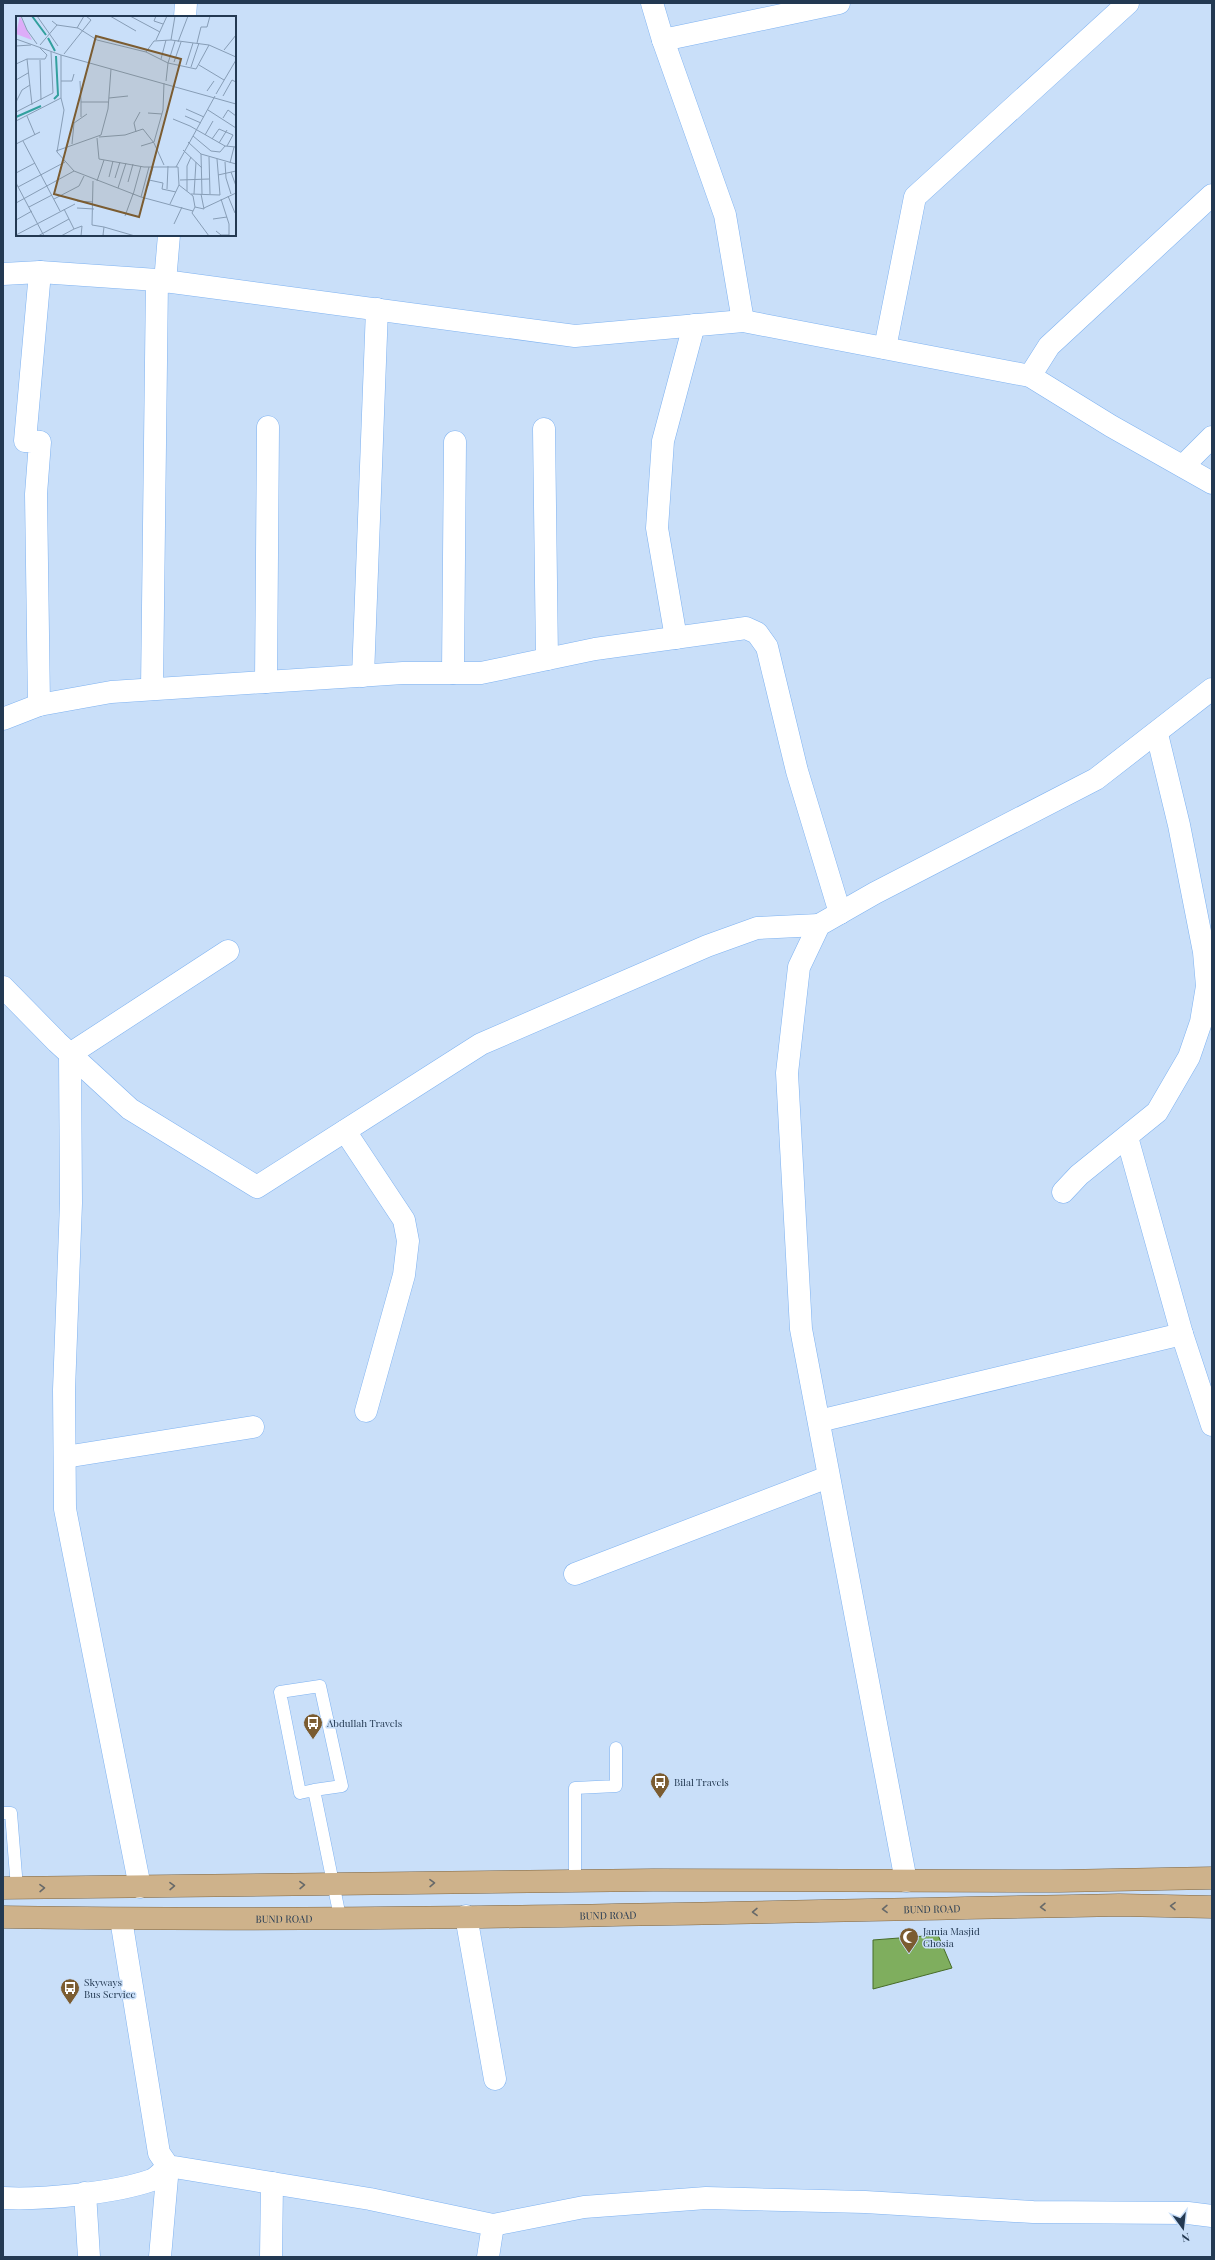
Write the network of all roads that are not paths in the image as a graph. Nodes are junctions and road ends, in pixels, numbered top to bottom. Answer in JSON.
{"nodes":[{"id":1,"x":186,"y":3,"type":"edge"},
{"id":2,"x":652,"y":3,"type":"edge"},
{"id":3,"x":839,"y":3,"type":"edge"},
{"id":4,"x":1128,"y":3,"type":"edge"},
{"id":5,"x":185,"y":16,"type":"edge"},
{"id":6,"x":663,"y":40,"type":"junction"},
{"id":7,"x":1212,"y":195,"type":"edge"},
{"id":8,"x":168,"y":236,"type":"edge"},
{"id":9,"x":40,"y":272,"type":"junction"},
{"id":10,"x":3,"y":274,"type":"edge"},
{"id":11,"x":161,"y":281,"type":"junction"},
{"id":12,"x":377,"y":309,"type":"junction"},
{"id":13,"x":743,"y":321,"type":"junction"},
{"id":14,"x":694,"y":326,"type":"junction"},
{"id":15,"x":885,"y":348,"type":"junction"},
{"id":16,"x":1030,"y":376,"type":"junction"},
{"id":17,"x":268,"y":427,"type":"dead end"},
{"id":18,"x":544,"y":429,"type":"dead end"},
{"id":19,"x":1212,"y":437,"type":"edge"},
{"id":20,"x":454,"y":442,"type":"dead end"},
{"id":21,"x":1183,"y":466,"type":"junction"},
{"id":22,"x":1212,"y":483,"type":"edge"},
{"id":23,"x":676,"y":638,"type":"junction"},
{"id":24,"x":547,"y":659,"type":"junction"},
{"id":25,"x":453,"y":673,"type":"junction"},
{"id":26,"x":363,"y":676,"type":"junction"},
{"id":27,"x":266,"y":682,"type":"junction"},
{"id":28,"x":1212,"y":689,"type":"edge"},
{"id":29,"x":152,"y":690,"type":"junction"},
{"id":30,"x":39,"y":705,"type":"junction"},
{"id":31,"x":3,"y":719,"type":"edge"},
{"id":32,"x":1156,"y":734,"type":"junction"},
{"id":33,"x":840,"y":913,"type":"junction"},
{"id":34,"x":819,"y":925,"type":"junction"},
{"id":35,"x":228,"y":951,"type":"dead end"},
{"id":36,"x":3,"y":987,"type":"edge"},
{"id":37,"x":70,"y":1054,"type":"junction"},
{"id":38,"x":346,"y":1131,"type":"junction"},
{"id":39,"x":1127,"y":1137,"type":"junction"},
{"id":40,"x":1063,"y":1192,"type":"dead end"},
{"id":41,"x":1182,"y":1334,"type":"junction"},
{"id":42,"x":366,"y":1411,"type":"dead end"},
{"id":43,"x":819,"y":1421,"type":"junction"},
{"id":44,"x":1212,"y":1425,"type":"edge"},
{"id":45,"x":253,"y":1427,"type":"dead end"},
{"id":46,"x":65,"y":1457,"type":"junction"},
{"id":47,"x":828,"y":1477,"type":"junction"},
{"id":48,"x":575,"y":1574,"type":"dead end"},
{"id":49,"x":616,"y":1748,"type":"dead end"},
{"id":50,"x":314,"y":1790,"type":"junction"},
{"id":51,"x":3,"y":1813,"type":"edge"},
{"id":52,"x":1212,"y":1878,"type":"edge"},
{"id":53,"x":906,"y":1881,"type":"junction"},
{"id":54,"x":575,"y":1882,"type":"junction"},
{"id":55,"x":334,"y":1884,"type":"junction"},
{"id":56,"x":140,"y":1887,"type":"junction"},
{"id":57,"x":10,"y":1888,"type":"edge"},
{"id":58,"x":1212,"y":1907,"type":"edge"},
{"id":59,"x":466,"y":1916,"type":"junction"},
{"id":60,"x":3,"y":1917,"type":"edge"},
{"id":61,"x":340,"y":1917,"type":"junction"},
{"id":62,"x":121,"y":1919,"type":"junction"},
{"id":63,"x":495,"y":2079,"type":"dead end"},
{"id":64,"x":168,"y":2166,"type":"junction"},
{"id":65,"x":272,"y":2183,"type":"junction"},
{"id":66,"x":85,"y":2193,"type":"junction"},
{"id":67,"x":3,"y":2198,"type":"edge"},
{"id":68,"x":1212,"y":2216,"type":"edge"},
{"id":69,"x":493,"y":2225,"type":"junction"},
{"id":70,"x":89,"y":2257,"type":"edge"},
{"id":71,"x":160,"y":2257,"type":"edge"},
{"id":72,"x":271,"y":2257,"type":"edge"},
{"id":73,"x":488,"y":2257,"type":"edge"}],
"edges":[{"from":1,"to":5,"type":"street"},
{"from":2,"to":6,"type":"street"},
{"from":3,"to":6,"type":"street"},
{"from":4,"to":15,"type":"street"},
{"from":6,"to":13,"type":"street"},
{"from":7,"to":16,"type":"street"},
{"from":8,"to":11,"type":"street"},
{"from":9,"to":10,"type":"street"},
{"from":9,"to":11,"type":"street"},
{"from":9,"to":30,"type":"street"},
{"from":11,"to":12,"type":"street"},
{"from":11,"to":29,"type":"street"},
{"from":12,"to":14,"type":"street"},
{"from":12,"to":26,"type":"street"},
{"from":13,"to":14,"type":"street"},
{"from":13,"to":15,"type":"street"},
{"from":14,"to":23,"type":"street"},
{"from":15,"to":16,"type":"street"},
{"from":16,"to":21,"type":"street"},
{"from":17,"to":27,"type":"street"},
{"from":18,"to":24,"type":"street"},
{"from":19,"to":21,"type":"street"},
{"from":20,"to":25,"type":"street"},
{"from":21,"to":22,"type":"street"},
{"from":23,"to":24,"type":"street"},
{"from":23,"to":33,"type":"street"},
{"from":24,"to":25,"type":"street"},
{"from":25,"to":26,"type":"street"},
{"from":26,"to":27,"type":"street"},
{"from":27,"to":29,"type":"street"},
{"from":28,"to":32,"type":"street"},
{"from":29,"to":30,"type":"street"},
{"from":30,"to":31,"type":"street"},
{"from":32,"to":33,"type":"street"},
{"from":32,"to":39,"type":"street"},
{"from":33,"to":34,"type":"street"},
{"from":34,"to":38,"type":"street"},
{"from":34,"to":43,"type":"street"},
{"from":35,"to":37,"type":"street"},
{"from":36,"to":37,"type":"street"},
{"from":37,"to":38,"type":"street"},
{"from":37,"to":46,"type":"street"},
{"from":38,"to":42,"type":"street"},
{"from":39,"to":40,"type":"street"},
{"from":39,"to":41,"type":"street"},
{"from":41,"to":43,"type":"street"},
{"from":41,"to":44,"type":"street"},
{"from":43,"to":47,"type":"street"},
{"from":45,"to":46,"type":"street"},
{"from":46,"to":56,"type":"street"},
{"from":47,"to":48,"type":"street"},
{"from":47,"to":53,"type":"street"},
{"from":49,"to":54,"type":"lane"},
{"from":50,"to":50,"type":"lane"},
{"from":50,"to":55,"type":"lane"},
{"from":51,"to":57,"type":"lane"},
{"from":52,"to":53,"type":"main road"},
{"from":53,"to":54,"type":"main road"},
{"from":55,"to":54,"type":"main road","one_way":true},
{"from":56,"to":55,"type":"main road","one_way":true},
{"from":55,"to":61,"type":"lane"},
{"from":57,"to":56,"type":"main road","one_way":true},
{"from":58,"to":59,"type":"main road","name":"BUND ROAD","one_way":true},
{"from":59,"to":61,"type":"main road","name":"BUND ROAD"},
{"from":59,"to":63,"type":"street"},
{"from":60,"to":62,"type":"main road","name":"BUND ROAD"},
{"from":61,"to":62,"type":"main road","name":"BUND ROAD"},
{"from":62,"to":64,"type":"street"},
{"from":64,"to":65,"type":"street"},
{"from":64,"to":66,"type":"street"},
{"from":64,"to":71,"type":"street"},
{"from":65,"to":69,"type":"street"},
{"from":65,"to":72,"type":"street"},
{"from":66,"to":67,"type":"street"},
{"from":66,"to":70,"type":"street"},
{"from":68,"to":69,"type":"street"},
{"from":69,"to":73,"type":"street"}]}
